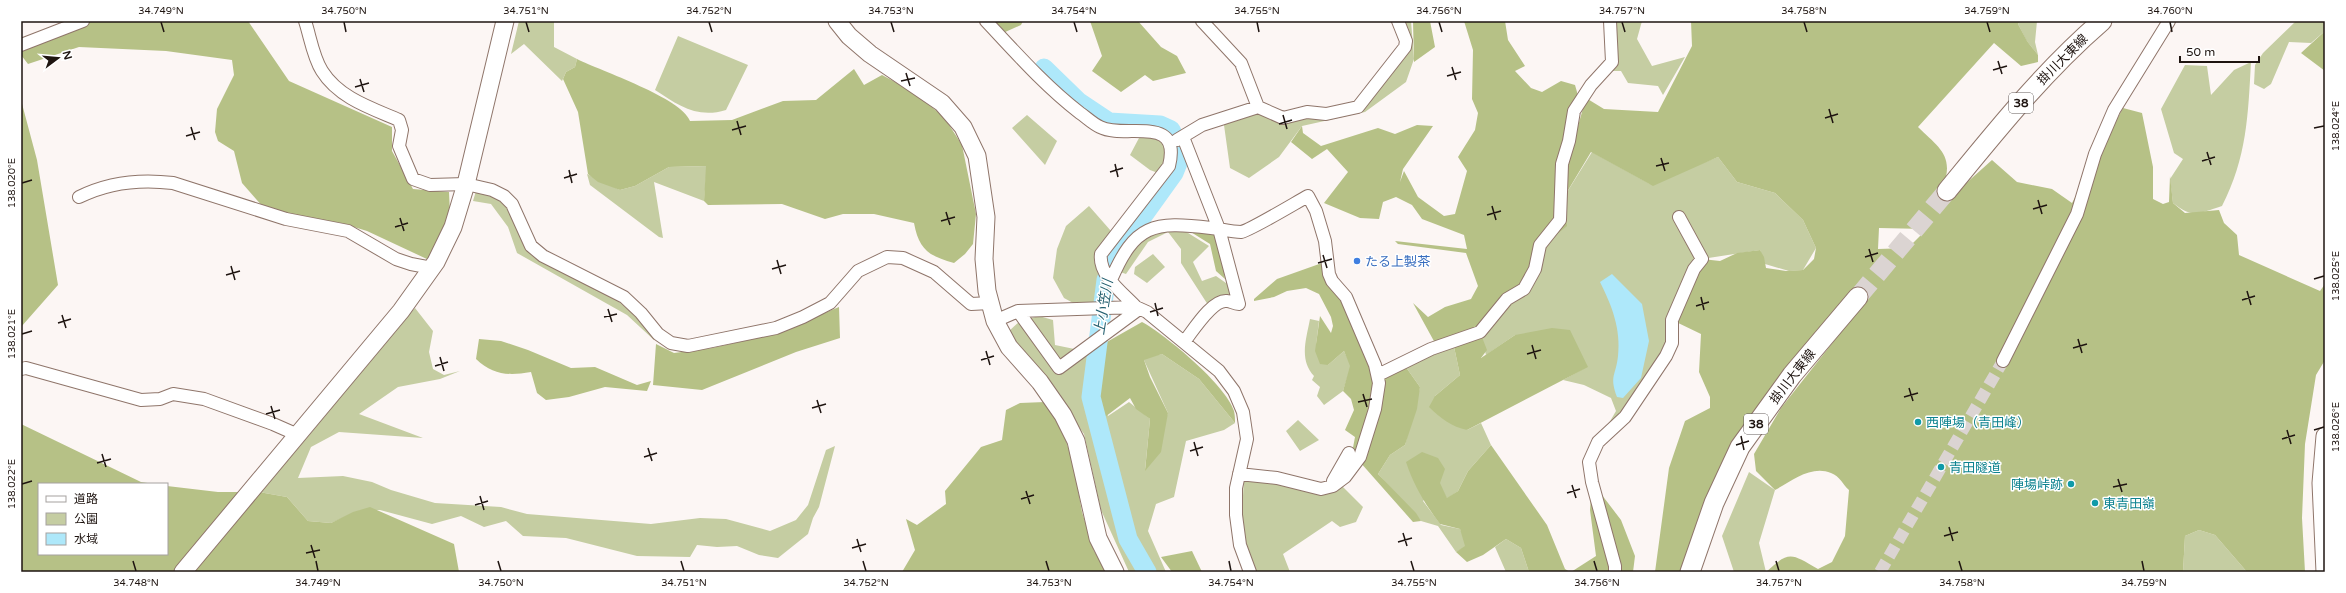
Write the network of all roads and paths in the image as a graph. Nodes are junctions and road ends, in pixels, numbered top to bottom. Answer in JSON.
{"nodes":[{"id":1,"x":83,"y":21,"type":"edge"},
{"id":2,"x":305,"y":21,"type":"edge"},
{"id":3,"x":505,"y":21,"type":"edge"},
{"id":4,"x":837,"y":21,"type":"edge"},
{"id":5,"x":986,"y":21,"type":"edge"},
{"id":6,"x":1202,"y":21,"type":"edge"},
{"id":7,"x":1398,"y":21,"type":"edge"},
{"id":8,"x":1610,"y":21,"type":"edge"},
{"id":9,"x":2102,"y":21,"type":"edge"},
{"id":10,"x":2169,"y":21,"type":"edge"},
{"id":11,"x":21,"y":44,"type":"edge"},
{"id":12,"x":1258,"y":107,"type":"junction"},
{"id":13,"x":1176,"y":141,"type":"junction"},
{"id":14,"x":466,"y":184,"type":"junction"},
{"id":15,"x":1947,"y":191,"type":"tunnel mouth"},
{"id":16,"x":79,"y":197,"type":"dead end"},
{"id":17,"x":1679,"y":217,"type":"dead end"},
{"id":18,"x":1219,"y":229,"type":"junction"},
{"id":19,"x":432,"y":268,"type":"junction"},
{"id":20,"x":1110,"y":278,"type":"junction"},
{"id":21,"x":1858,"y":297,"type":"tunnel mouth"},
{"id":22,"x":990,"y":303,"type":"junction"},
{"id":23,"x":1138,"y":308,"type":"junction"},
{"id":24,"x":1018,"y":311,"type":"junction"},
{"id":25,"x":996,"y":321,"type":"junction"},
{"id":26,"x":1184,"y":342,"type":"junction"},
{"id":27,"x":2003,"y":361,"type":"tunnel mouth"},
{"id":28,"x":21,"y":369,"type":"edge"},
{"id":29,"x":1378,"y":375,"type":"junction"},
{"id":30,"x":298,"y":435,"type":"junction"},
{"id":31,"x":2325,"y":436,"type":"edge"},
{"id":32,"x":1350,"y":453,"type":"dead end"},
{"id":33,"x":2324,"y":461,"type":"edge"},
{"id":34,"x":1239,"y":474,"type":"junction"},
{"id":35,"x":1315,"y":488,"type":"junction"},
{"id":36,"x":183,"y":572,"type":"edge"},
{"id":37,"x":1116,"y":572,"type":"edge"},
{"id":38,"x":1250,"y":572,"type":"edge"},
{"id":39,"x":1615,"y":572,"type":"edge"},
{"id":40,"x":1690,"y":572,"type":"edge"},
{"id":41,"x":2324,"y":572,"type":"edge"}],
"edges":[{"from":1,"to":11,"type":"street"},
{"from":2,"to":14,"type":"street"},
{"from":3,"to":14,"type":"street"},
{"from":4,"to":22,"type":"street"},
{"from":5,"to":13,"type":"street"},
{"from":6,"to":12,"type":"street"},
{"from":7,"to":12,"type":"street"},
{"from":8,"to":29,"type":"street"},
{"from":9,"to":15,"type":"main road","name":"掛川大東線","number":"38"},
{"from":10,"to":27,"type":"street"},
{"from":12,"to":13,"type":"street"},
{"from":13,"to":18,"type":"street"},
{"from":13,"to":20,"type":"street"},
{"from":14,"to":19,"type":"street"},
{"from":14,"to":22,"type":"street"},
{"from":16,"to":19,"type":"street"},
{"from":17,"to":39,"type":"street"},
{"from":18,"to":20,"type":"street"},
{"from":18,"to":26,"type":"street"},
{"from":18,"to":29,"type":"street"},
{"from":19,"to":30,"type":"street"},
{"from":20,"to":23,"type":"street"},
{"from":21,"to":40,"type":"main road","name":"掛川大東線","number":"38"},
{"from":22,"to":25,"type":"street"},
{"from":23,"to":24,"type":"street"},
{"from":23,"to":24,"type":"street"},
{"from":23,"to":26,"type":"street"},
{"from":24,"to":25,"type":"street"},
{"from":25,"to":37,"type":"street"},
{"from":26,"to":34,"type":"street"},
{"from":28,"to":30,"type":"street"},
{"from":29,"to":35,"type":"street"},
{"from":30,"to":36,"type":"street"},
{"from":31,"to":33,"type":"street"},
{"from":32,"to":35,"type":"street"},
{"from":33,"to":41,"type":"street"},
{"from":34,"to":35,"type":"street"},
{"from":34,"to":38,"type":"street"}]}
